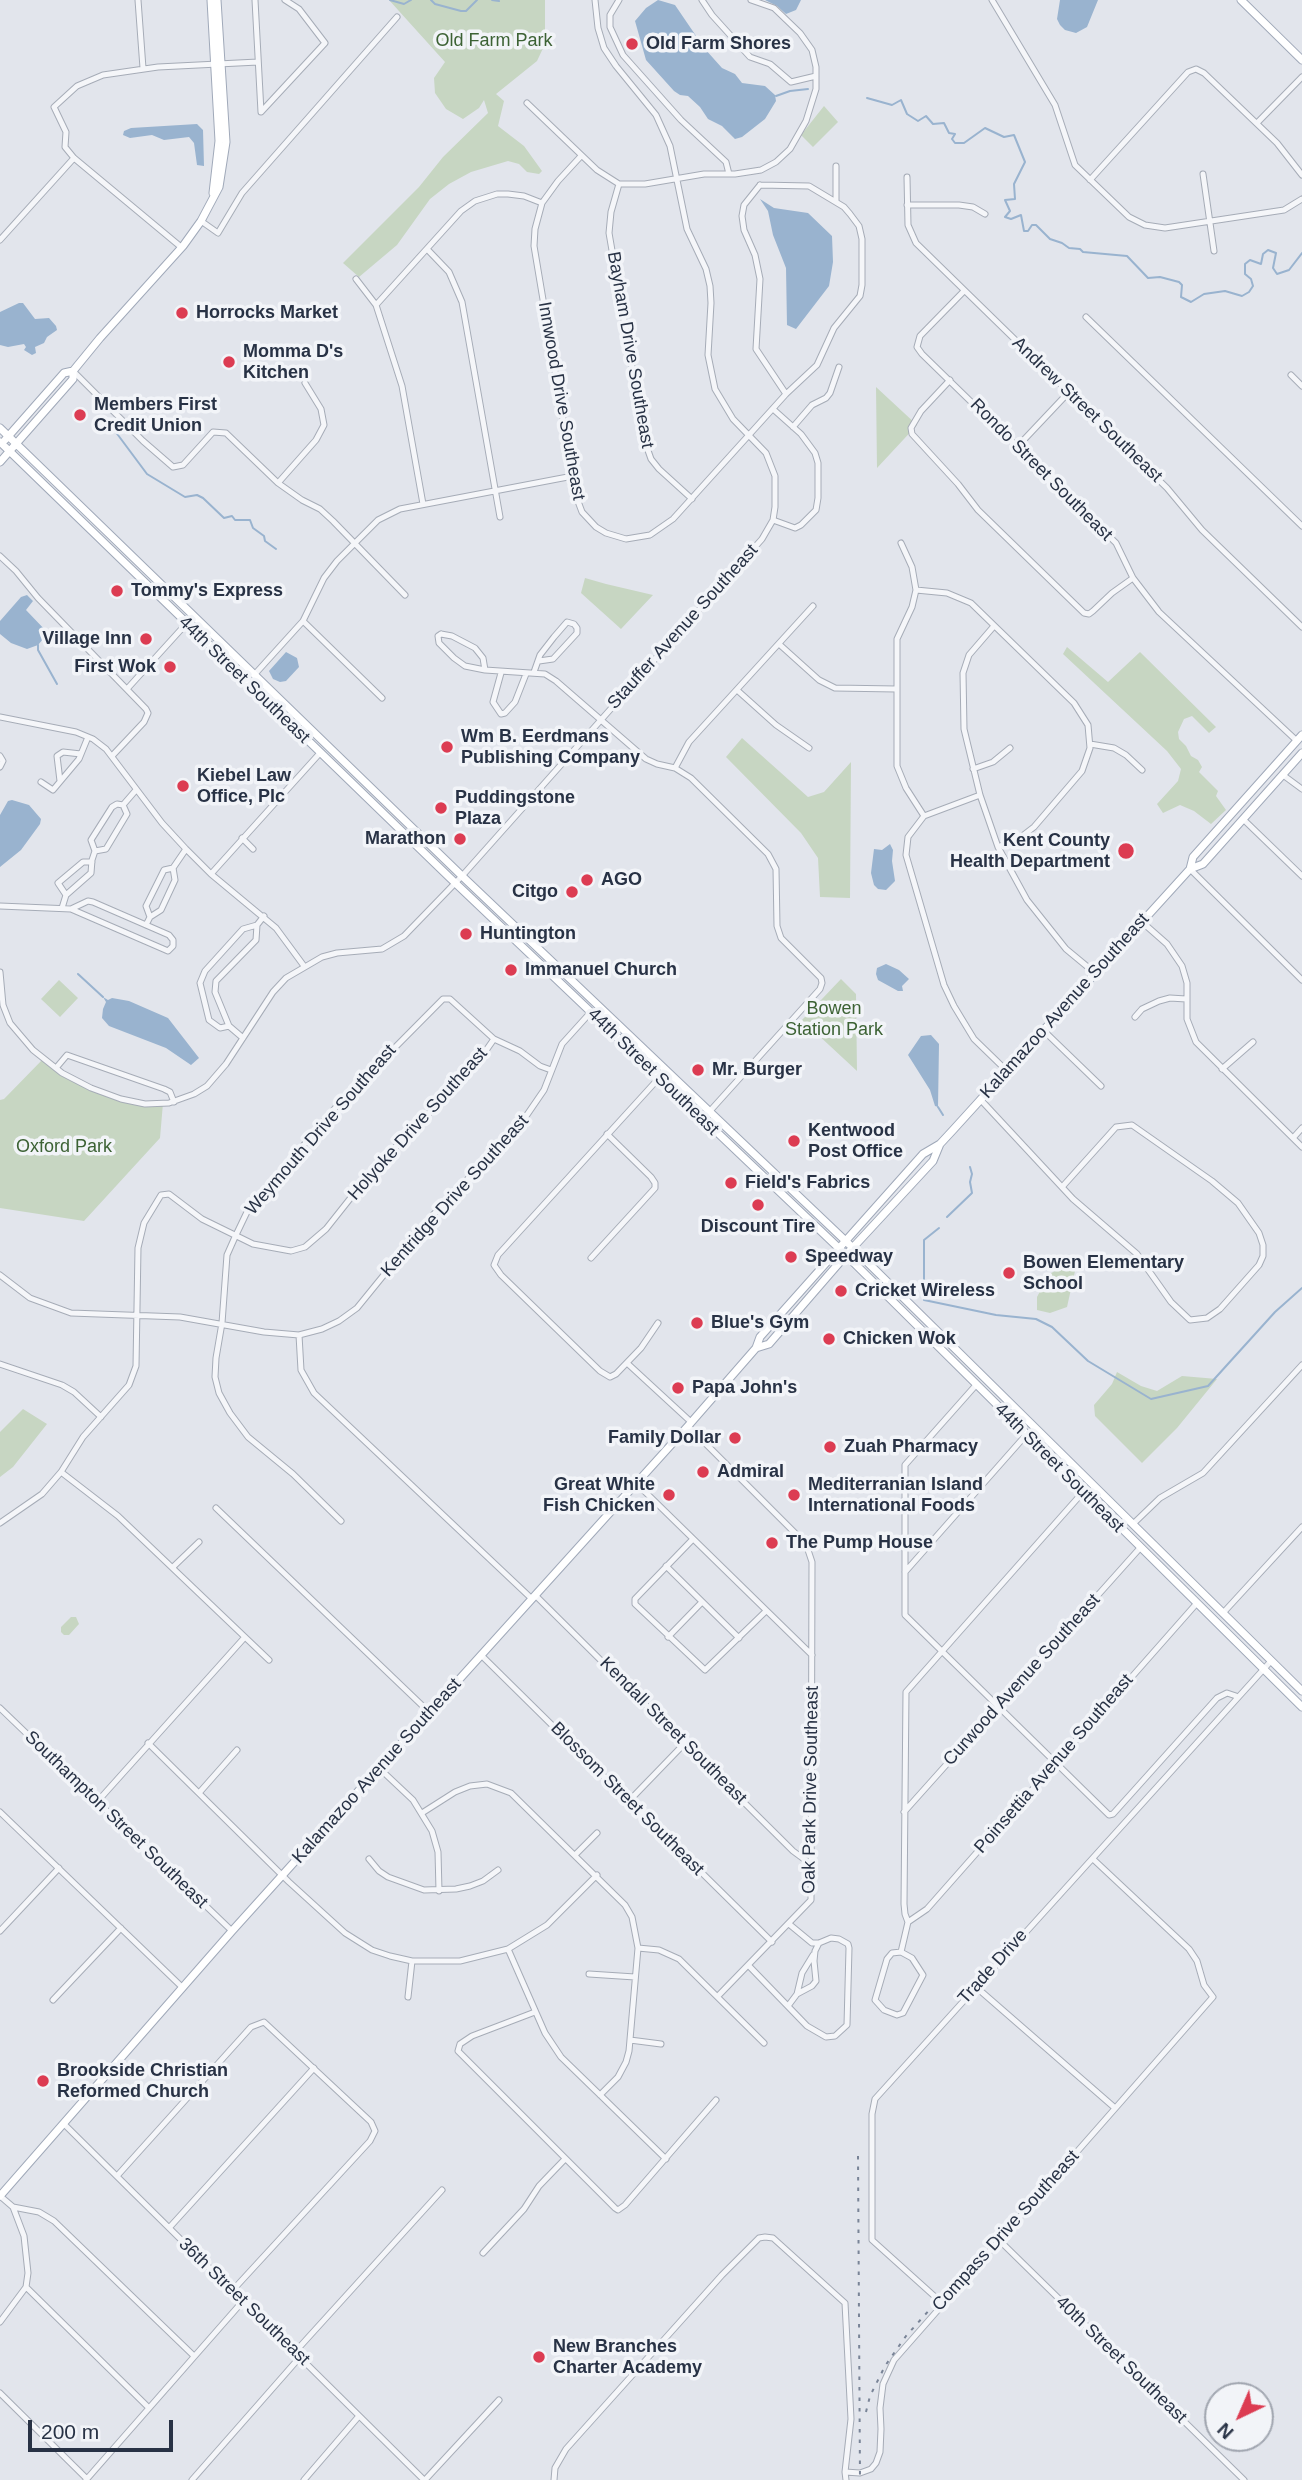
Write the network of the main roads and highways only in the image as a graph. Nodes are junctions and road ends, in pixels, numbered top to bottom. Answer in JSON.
{"nodes":[{"id":1,"x":211,"y":0,"type":"edge"},
{"id":2,"x":217,"y":0,"type":"edge"},
{"id":3,"x":1241,"y":0,"type":"edge"},
{"id":4,"x":1302,"y":60,"type":"edge"},
{"id":5,"x":217,"y":63,"type":"junction"},
{"id":6,"x":73,"y":371,"type":"junction"},
{"id":7,"x":56,"y":383,"type":"junction"},
{"id":8,"x":51,"y":404,"type":"junction"},
{"id":9,"x":0,"y":428,"type":"edge"},
{"id":10,"x":8,"y":436,"type":"junction"},
{"id":11,"x":1,"y":444,"type":"edge"},
{"id":12,"x":15,"y":444,"type":"junction"},
{"id":13,"x":9,"y":451,"type":"junction"},
{"id":14,"x":0,"y":462,"type":"edge"},
{"id":15,"x":80,"y":521,"type":"junction"},
{"id":16,"x":98,"y":522,"type":"junction"},
{"id":17,"x":92,"y":532,"type":"junction"},
{"id":18,"x":109,"y":533,"type":"junction"},
{"id":19,"x":186,"y":624,"type":"junction"},
{"id":20,"x":208,"y":628,"type":"junction"},
{"id":21,"x":235,"y":671,"type":"junction"},
{"id":22,"x":255,"y":674,"type":"junction"},
{"id":23,"x":1300,"y":739,"type":"edge"},
{"id":24,"x":320,"y":753,"type":"junction"},
{"id":25,"x":1302,"y":753,"type":"edge"},
{"id":26,"x":357,"y":774,"type":"junction"},
{"id":27,"x":1283,"y":775,"type":"junction"},
{"id":28,"x":358,"y":789,"type":"junction"},
{"id":29,"x":373,"y":789,"type":"junction"},
{"id":30,"x":390,"y":805,"type":"junction"},
{"id":31,"x":376,"y":808,"type":"junction"},
{"id":32,"x":1190,"y":869,"type":"junction"},
{"id":33,"x":519,"y":945,"type":"junction"},
{"id":34,"x":554,"y":963,"type":"junction"},
{"id":35,"x":590,"y":1013,"type":"junction"},
{"id":36,"x":609,"y":1015,"type":"junction"},
{"id":37,"x":689,"y":1107,"type":"junction"},
{"id":38,"x":710,"y":1111,"type":"junction"},
{"id":39,"x":715,"y":1131,"type":"junction"},
{"id":40,"x":733,"y":1133,"type":"junction"},
{"id":41,"x":940,"y":1144,"type":"junction"},
{"id":42,"x":917,"y":1161,"type":"junction"},
{"id":43,"x":915,"y":1180,"type":"junction"},
{"id":44,"x":846,"y":1241,"type":"junction"},
{"id":45,"x":853,"y":1248,"type":"junction"},
{"id":46,"x":839,"y":1249,"type":"junction"},
{"id":47,"x":846,"y":1255,"type":"junction"},
{"id":48,"x":775,"y":1320,"type":"junction"},
{"id":49,"x":915,"y":1325,"type":"junction"},
{"id":50,"x":931,"y":1326,"type":"junction"},
{"id":51,"x":775,"y":1337,"type":"junction"},
{"id":52,"x":756,"y":1348,"type":"junction"},
{"id":53,"x":963,"y":1372,"type":"junction"},
{"id":54,"x":980,"y":1374,"type":"junction"},
{"id":55,"x":976,"y":1385,"type":"junction"},
{"id":56,"x":993,"y":1387,"type":"junction"},
{"id":57,"x":1041,"y":1449,"type":"junction"},
{"id":58,"x":1057,"y":1449,"type":"junction"},
{"id":59,"x":1112,"y":1520,"type":"junction"},
{"id":60,"x":1133,"y":1524,"type":"junction"},
{"id":61,"x":1140,"y":1548,"type":"junction"},
{"id":62,"x":1157,"y":1549,"type":"junction"},
{"id":63,"x":1203,"y":1609,"type":"junction"},
{"id":64,"x":1223,"y":1613,"type":"junction"},
{"id":65,"x":1302,"y":1691,"type":"edge"},
{"id":66,"x":1302,"y":1707,"type":"edge"},
{"id":67,"x":0,"y":2196,"type":"edge"}],
"edges":[{"from":1,"to":5,"type":"main road"},
{"from":2,"to":5,"type":"main road"},
{"from":3,"to":4,"type":"main road"},
{"from":5,"to":6,"type":"main road"},
{"from":6,"to":7,"type":"main road"},
{"from":6,"to":8,"type":"main road"},
{"from":7,"to":8,"type":"main road"},
{"from":7,"to":10,"type":"main road"},
{"from":8,"to":12,"type":"main road"},
{"from":9,"to":10,"type":"main road","name":"44th Street Southeast"},
{"from":10,"to":11,"type":"main road"},
{"from":10,"to":12,"type":"main road","name":"44th Street Southeast"},
{"from":11,"to":13,"type":"main road","name":"44th Street Southeast"},
{"from":12,"to":13,"type":"main road"},
{"from":12,"to":16,"type":"main road","name":"44th Street Southeast"},
{"from":13,"to":14,"type":"main road"},
{"from":13,"to":15,"type":"main road","name":"44th Street Southeast"},
{"from":15,"to":16,"type":"main road"},
{"from":15,"to":17,"type":"main road","name":"44th Street Southeast"},
{"from":16,"to":18,"type":"main road","name":"44th Street Southeast"},
{"from":17,"to":18,"type":"main road"},
{"from":17,"to":19,"type":"main road","name":"44th Street Southeast"},
{"from":18,"to":20,"type":"main road","name":"44th Street Southeast"},
{"from":19,"to":20,"type":"main road"},
{"from":19,"to":21,"type":"main road","name":"44th Street Southeast"},
{"from":20,"to":22,"type":"main road","name":"44th Street Southeast"},
{"from":21,"to":22,"type":"main road"},
{"from":21,"to":24,"type":"main road","name":"44th Street Southeast"},
{"from":22,"to":26,"type":"main road","name":"44th Street Southeast"},
{"from":23,"to":27,"type":"main road"},
{"from":23,"to":32,"type":"main road","name":"Kalamazoo Avenue Southeast"},
{"from":24,"to":26,"type":"main road"},
{"from":24,"to":28,"type":"main road","name":"44th Street Southeast"},
{"from":25,"to":27,"type":"main road","name":"Kalamazoo Avenue Southeast"},
{"from":26,"to":29,"type":"main road","name":"44th Street Southeast"},
{"from":27,"to":32,"type":"main road","name":"Kalamazoo Avenue Southeast"},
{"from":28,"to":29,"type":"main road"},
{"from":28,"to":31,"type":"main road","name":"44th Street Southeast"},
{"from":29,"to":30,"type":"main road","name":"44th Street Southeast"},
{"from":30,"to":31,"type":"main road"},
{"from":30,"to":34,"type":"main road","name":"44th Street Southeast"},
{"from":31,"to":33,"type":"main road","name":"44th Street Southeast"},
{"from":32,"to":41,"type":"main road","name":"Kalamazoo Avenue Southeast"},
{"from":33,"to":34,"type":"main road"},
{"from":33,"to":35,"type":"main road","name":"44th Street Southeast"},
{"from":34,"to":36,"type":"main road","name":"44th Street Southeast"},
{"from":35,"to":36,"type":"main road"},
{"from":35,"to":37,"type":"main road","name":"44th Street Southeast"},
{"from":36,"to":38,"type":"main road","name":"44th Street Southeast"},
{"from":37,"to":38,"type":"main road"},
{"from":37,"to":39,"type":"main road","name":"44th Street Southeast"},
{"from":38,"to":40,"type":"main road","name":"44th Street Southeast"},
{"from":39,"to":40,"type":"main road"},
{"from":39,"to":46,"type":"main road","name":"44th Street Southeast"},
{"from":40,"to":44,"type":"main road","name":"44th Street Southeast"},
{"from":41,"to":42,"type":"main road","name":"Kalamazoo Avenue Southeast"},
{"from":41,"to":43,"type":"main road","name":"Kalamazoo Avenue Southeast"},
{"from":42,"to":43,"type":"main road"},
{"from":42,"to":44,"type":"main road","name":"Kalamazoo Avenue Southeast"},
{"from":43,"to":45,"type":"main road","name":"Kalamazoo Avenue Southeast"},
{"from":44,"to":45,"type":"main road","name":"44th Street Southeast"},
{"from":44,"to":46,"type":"main road","name":"Kalamazoo Avenue Southeast"},
{"from":45,"to":47,"type":"main road","name":"Kalamazoo Avenue Southeast"},
{"from":45,"to":50,"type":"main road","name":"44th Street Southeast"},
{"from":46,"to":47,"type":"main road","name":"44th Street Southeast"},
{"from":46,"to":48,"type":"main road","name":"Kalamazoo Avenue Southeast"},
{"from":47,"to":49,"type":"main road","name":"44th Street Southeast"},
{"from":47,"to":51,"type":"main road","name":"Kalamazoo Avenue Southeast"},
{"from":48,"to":51,"type":"main road"},
{"from":48,"to":52,"type":"main road","name":"Kalamazoo Avenue Southeast"},
{"from":49,"to":50,"type":"main road"},
{"from":49,"to":53,"type":"main road","name":"44th Street Southeast"},
{"from":50,"to":54,"type":"main road","name":"44th Street Southeast"},
{"from":51,"to":52,"type":"main road","name":"Kalamazoo Avenue Southeast"},
{"from":52,"to":67,"type":"main road","name":"Kalamazoo Avenue Southeast"},
{"from":53,"to":54,"type":"main road"},
{"from":53,"to":55,"type":"main road","name":"44th Street Southeast"},
{"from":54,"to":56,"type":"main road","name":"44th Street Southeast"},
{"from":55,"to":56,"type":"main road"},
{"from":55,"to":57,"type":"main road","name":"44th Street Southeast"},
{"from":56,"to":58,"type":"main road","name":"44th Street Southeast"},
{"from":57,"to":58,"type":"main road"},
{"from":57,"to":59,"type":"main road","name":"44th Street Southeast"},
{"from":58,"to":60,"type":"main road","name":"44th Street Southeast"},
{"from":59,"to":60,"type":"main road"},
{"from":59,"to":61,"type":"main road","name":"44th Street Southeast"},
{"from":60,"to":62,"type":"main road","name":"44th Street Southeast"},
{"from":61,"to":62,"type":"main road"},
{"from":61,"to":63,"type":"main road","name":"44th Street Southeast"},
{"from":62,"to":64,"type":"main road","name":"44th Street Southeast"},
{"from":63,"to":64,"type":"main road"},
{"from":63,"to":66,"type":"main road","name":"44th Street Southeast"},
{"from":64,"to":65,"type":"main road","name":"44th Street Southeast"}]}
